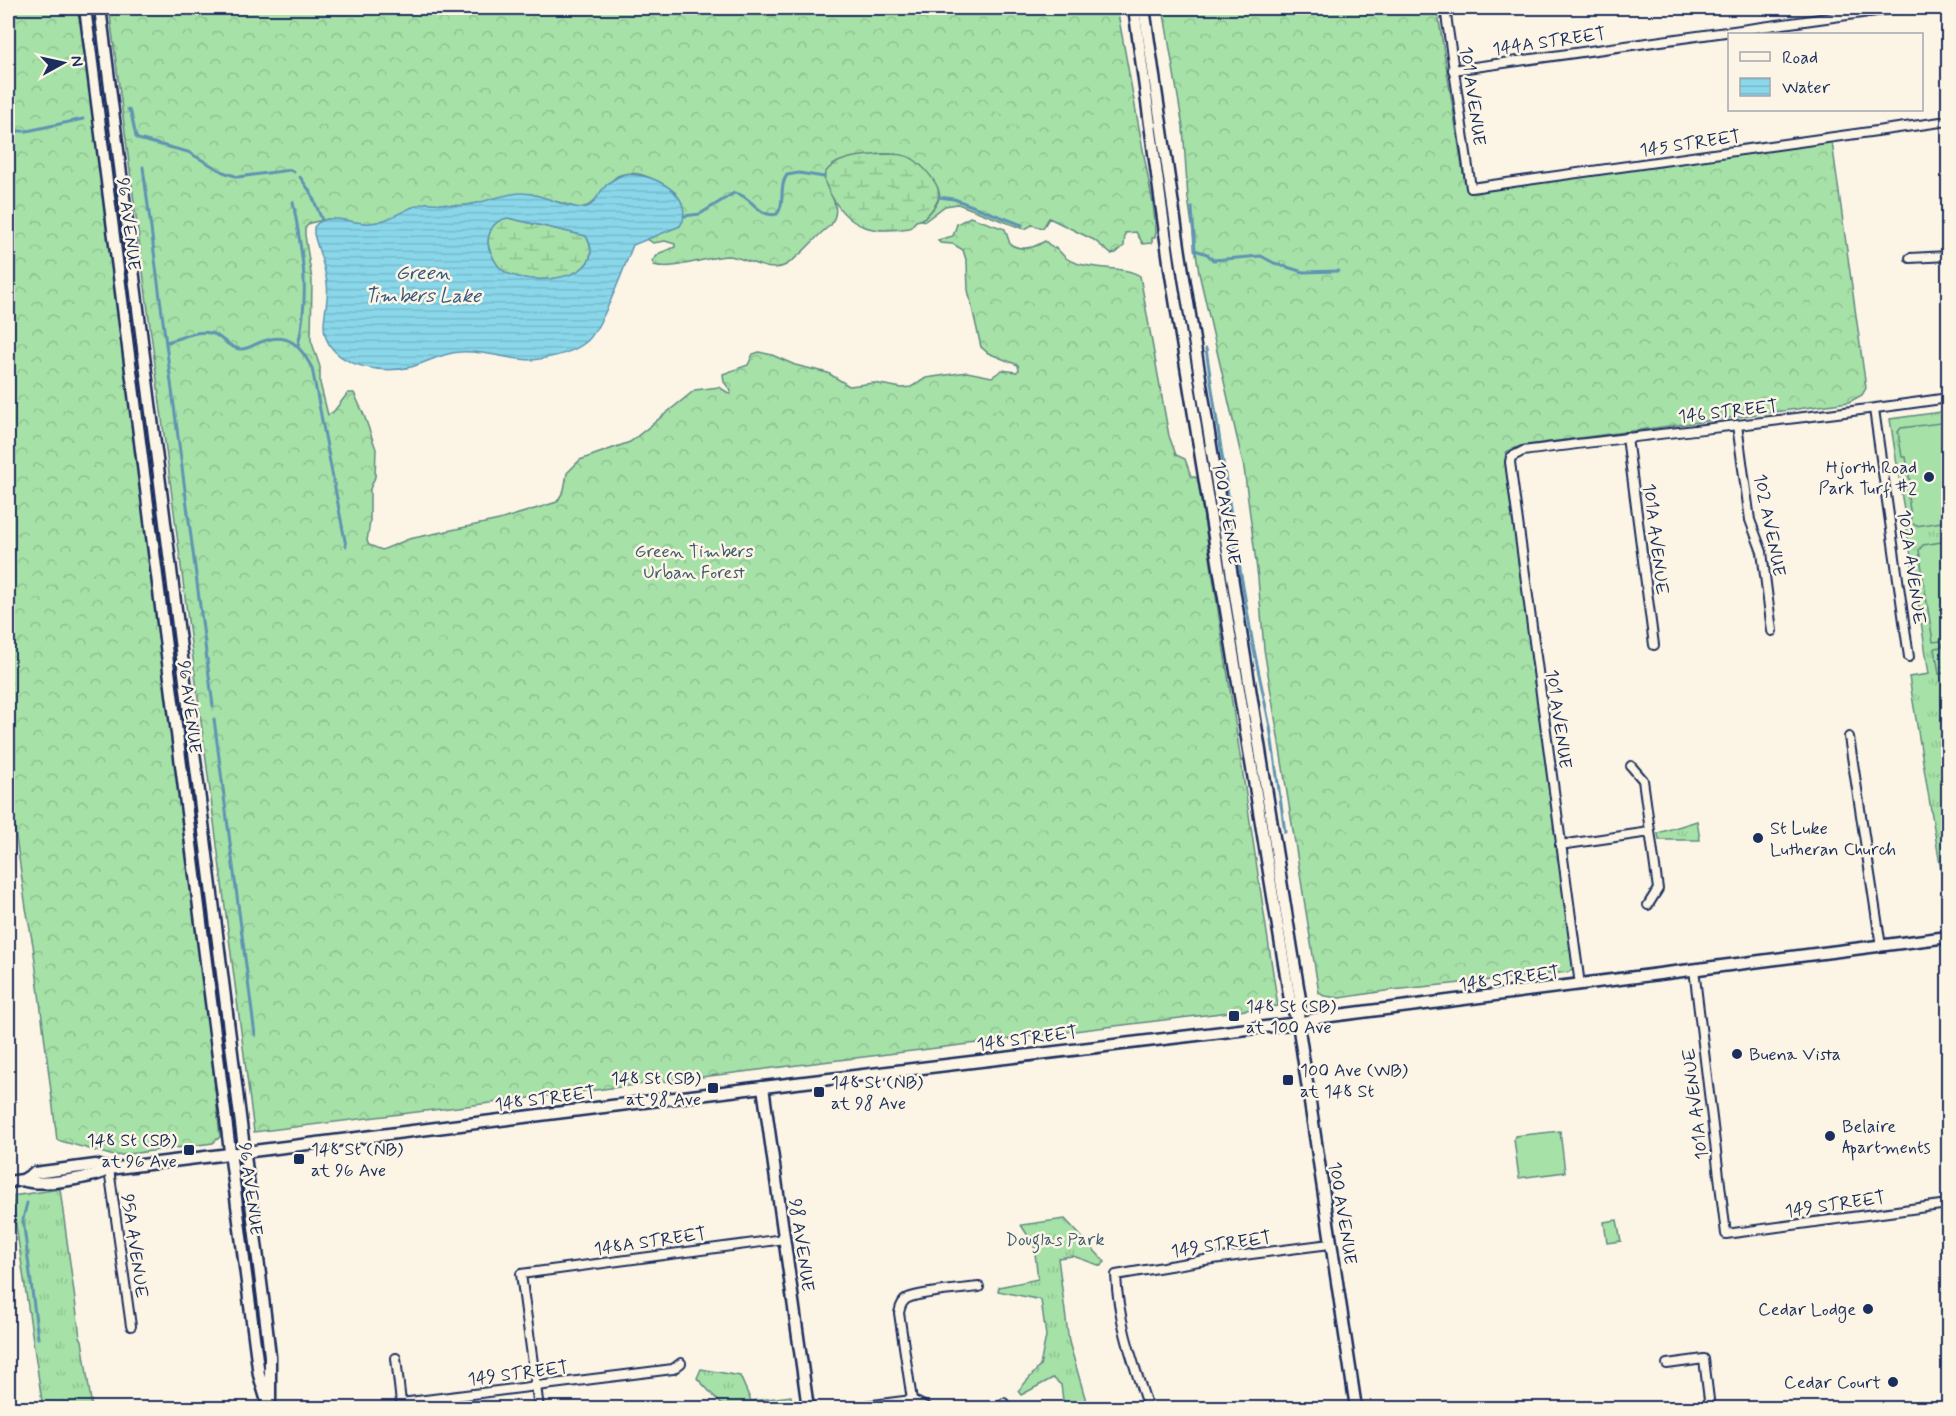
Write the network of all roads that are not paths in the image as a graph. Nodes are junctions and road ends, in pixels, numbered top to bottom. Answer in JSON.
{"nodes":[{"id":1,"x":86,"y":8,"type":"edge"},
{"id":2,"x":100,"y":8,"type":"edge"},
{"id":3,"x":1134,"y":8,"type":"edge"},
{"id":4,"x":1144,"y":8,"type":"edge"},
{"id":5,"x":1444,"y":8,"type":"edge"},
{"id":6,"x":1898,"y":8,"type":"edge"},
{"id":7,"x":1874,"y":9,"type":"edge"},
{"id":8,"x":1454,"y":70,"type":"junction"},
{"id":9,"x":1948,"y":121,"type":"edge"},
{"id":10,"x":1471,"y":188,"type":"joint"},
{"id":11,"x":1948,"y":256,"type":"edge"},
{"id":12,"x":1910,"y":258,"type":"dead end"},
{"id":13,"x":1948,"y":398,"type":"edge"},
{"id":14,"x":1874,"y":409,"type":"junction"},
{"id":15,"x":1737,"y":425,"type":"junction"},
{"id":16,"x":1627,"y":437,"type":"junction"},
{"id":17,"x":1511,"y":457,"type":"joint"},
{"id":18,"x":1772,"y":631,"type":"dead end"},
{"id":19,"x":1654,"y":645,"type":"dead end"},
{"id":20,"x":1909,"y":657,"type":"dead end"},
{"id":21,"x":1850,"y":737,"type":"dead end"},
{"id":22,"x":1631,"y":766,"type":"dead end"},
{"id":23,"x":1650,"y":832,"type":"junction"},
{"id":24,"x":1560,"y":845,"type":"junction"},
{"id":25,"x":1648,"y":905,"type":"dead end"},
{"id":26,"x":1948,"y":937,"type":"edge"},
{"id":27,"x":1881,"y":946,"type":"junction"},
{"id":28,"x":1694,"y":969,"type":"junction"},
{"id":29,"x":1580,"y":985,"type":"junction"},
{"id":30,"x":1298,"y":1023,"type":"junction"},
{"id":31,"x":763,"y":1087,"type":"junction"},
{"id":32,"x":244,"y":1152,"type":"junction"},
{"id":33,"x":230,"y":1154,"type":"junction"},
{"id":34,"x":109,"y":1169,"type":"junction"},
{"id":35,"x":8,"y":1182,"type":"edge"},
{"id":36,"x":1948,"y":1204,"type":"edge"},
{"id":37,"x":1726,"y":1234,"type":"joint"},
{"id":38,"x":784,"y":1239,"type":"junction"},
{"id":39,"x":1330,"y":1244,"type":"junction"},
{"id":40,"x":979,"y":1287,"type":"dead end"},
{"id":41,"x":131,"y":1326,"type":"dead end"},
{"id":42,"x":396,"y":1358,"type":"dead end"},
{"id":43,"x":681,"y":1363,"type":"dead end"},
{"id":44,"x":1667,"y":1364,"type":"dead end"},
{"id":45,"x":536,"y":1386,"type":"junction"},
{"id":46,"x":912,"y":1400,"type":"junction"},
{"id":47,"x":270,"y":1408,"type":"edge"},
{"id":48,"x":539,"y":1408,"type":"edge"},
{"id":49,"x":808,"y":1408,"type":"edge"},
{"id":50,"x":849,"y":1408,"type":"edge"},
{"id":51,"x":928,"y":1408,"type":"edge"},
{"id":52,"x":1148,"y":1408,"type":"edge"},
{"id":53,"x":1356,"y":1408,"type":"edge"},
{"id":54,"x":1710,"y":1408,"type":"edge"}],
"edges":[{"from":1,"to":33,"type":"main road","name":"96 AVENUE"},
{"from":2,"to":32,"type":"main road","name":"96 AVENUE"},
{"from":3,"to":30,"type":"main road","name":"100 AVENUE"},
{"from":4,"to":30,"type":"main road","name":"100 AVENUE"},
{"from":5,"to":8,"type":"street","name":"101 AVENUE"},
{"from":6,"to":7,"type":"street","name":"144A STREET"},
{"from":7,"to":8,"type":"street","name":"144A STREET"},
{"from":8,"to":10,"type":"street","name":"101 AVENUE"},
{"from":9,"to":10,"type":"street","name":"145 STREET"},
{"from":11,"to":12,"type":"street"},
{"from":13,"to":14,"type":"street","name":"146 STREET"},
{"from":14,"to":15,"type":"street","name":"146 STREET"},
{"from":14,"to":20,"type":"street","name":"102A AVENUE"},
{"from":15,"to":16,"type":"street","name":"146 STREET"},
{"from":15,"to":18,"type":"street","name":"102 AVENUE"},
{"from":16,"to":17,"type":"street","name":"146 STREET"},
{"from":16,"to":19,"type":"street","name":"101A AVENUE"},
{"from":17,"to":24,"type":"street","name":"101 AVENUE"},
{"from":21,"to":27,"type":"street"},
{"from":22,"to":23,"type":"street"},
{"from":23,"to":24,"type":"street"},
{"from":23,"to":25,"type":"street"},
{"from":24,"to":29,"type":"street","name":"101 AVENUE"},
{"from":26,"to":27,"type":"main road","name":"148 STREET"},
{"from":27,"to":28,"type":"main road","name":"148 STREET"},
{"from":28,"to":29,"type":"main road","name":"148 STREET"},
{"from":28,"to":37,"type":"street","name":"101A AVENUE"},
{"from":29,"to":30,"type":"main road","name":"148 STREET"},
{"from":30,"to":31,"type":"main road","name":"148 STREET"},
{"from":30,"to":39,"type":"main road","name":"100 AVENUE"},
{"from":31,"to":32,"type":"main road","name":"148 STREET"},
{"from":31,"to":38,"type":"main road","name":"98 AVENUE"},
{"from":32,"to":33,"type":"main road","name":"148 STREET"},
{"from":32,"to":47,"type":"main road","name":"96 AVENUE"},
{"from":33,"to":34,"type":"main road","name":"148 STREET"},
{"from":33,"to":47,"type":"main road","name":"96 AVENUE"},
{"from":34,"to":35,"type":"main road","name":"148 STREET"},
{"from":34,"to":41,"type":"street","name":"95A AVENUE"},
{"from":36,"to":37,"type":"street","name":"149 STREET"},
{"from":38,"to":45,"type":"street","name":"148A STREET"},
{"from":38,"to":49,"type":"main road","name":"98 AVENUE"},
{"from":39,"to":52,"type":"street","name":"149 STREET"},
{"from":39,"to":53,"type":"main road","name":"100 AVENUE"},
{"from":40,"to":46,"type":"street"},
{"from":42,"to":45,"type":"street","name":"149 STREET"},
{"from":43,"to":45,"type":"street","name":"149 STREET"},
{"from":44,"to":54,"type":"street"},
{"from":45,"to":48,"type":"street"},
{"from":46,"to":50,"type":"street"},
{"from":46,"to":51,"type":"street"}]}
